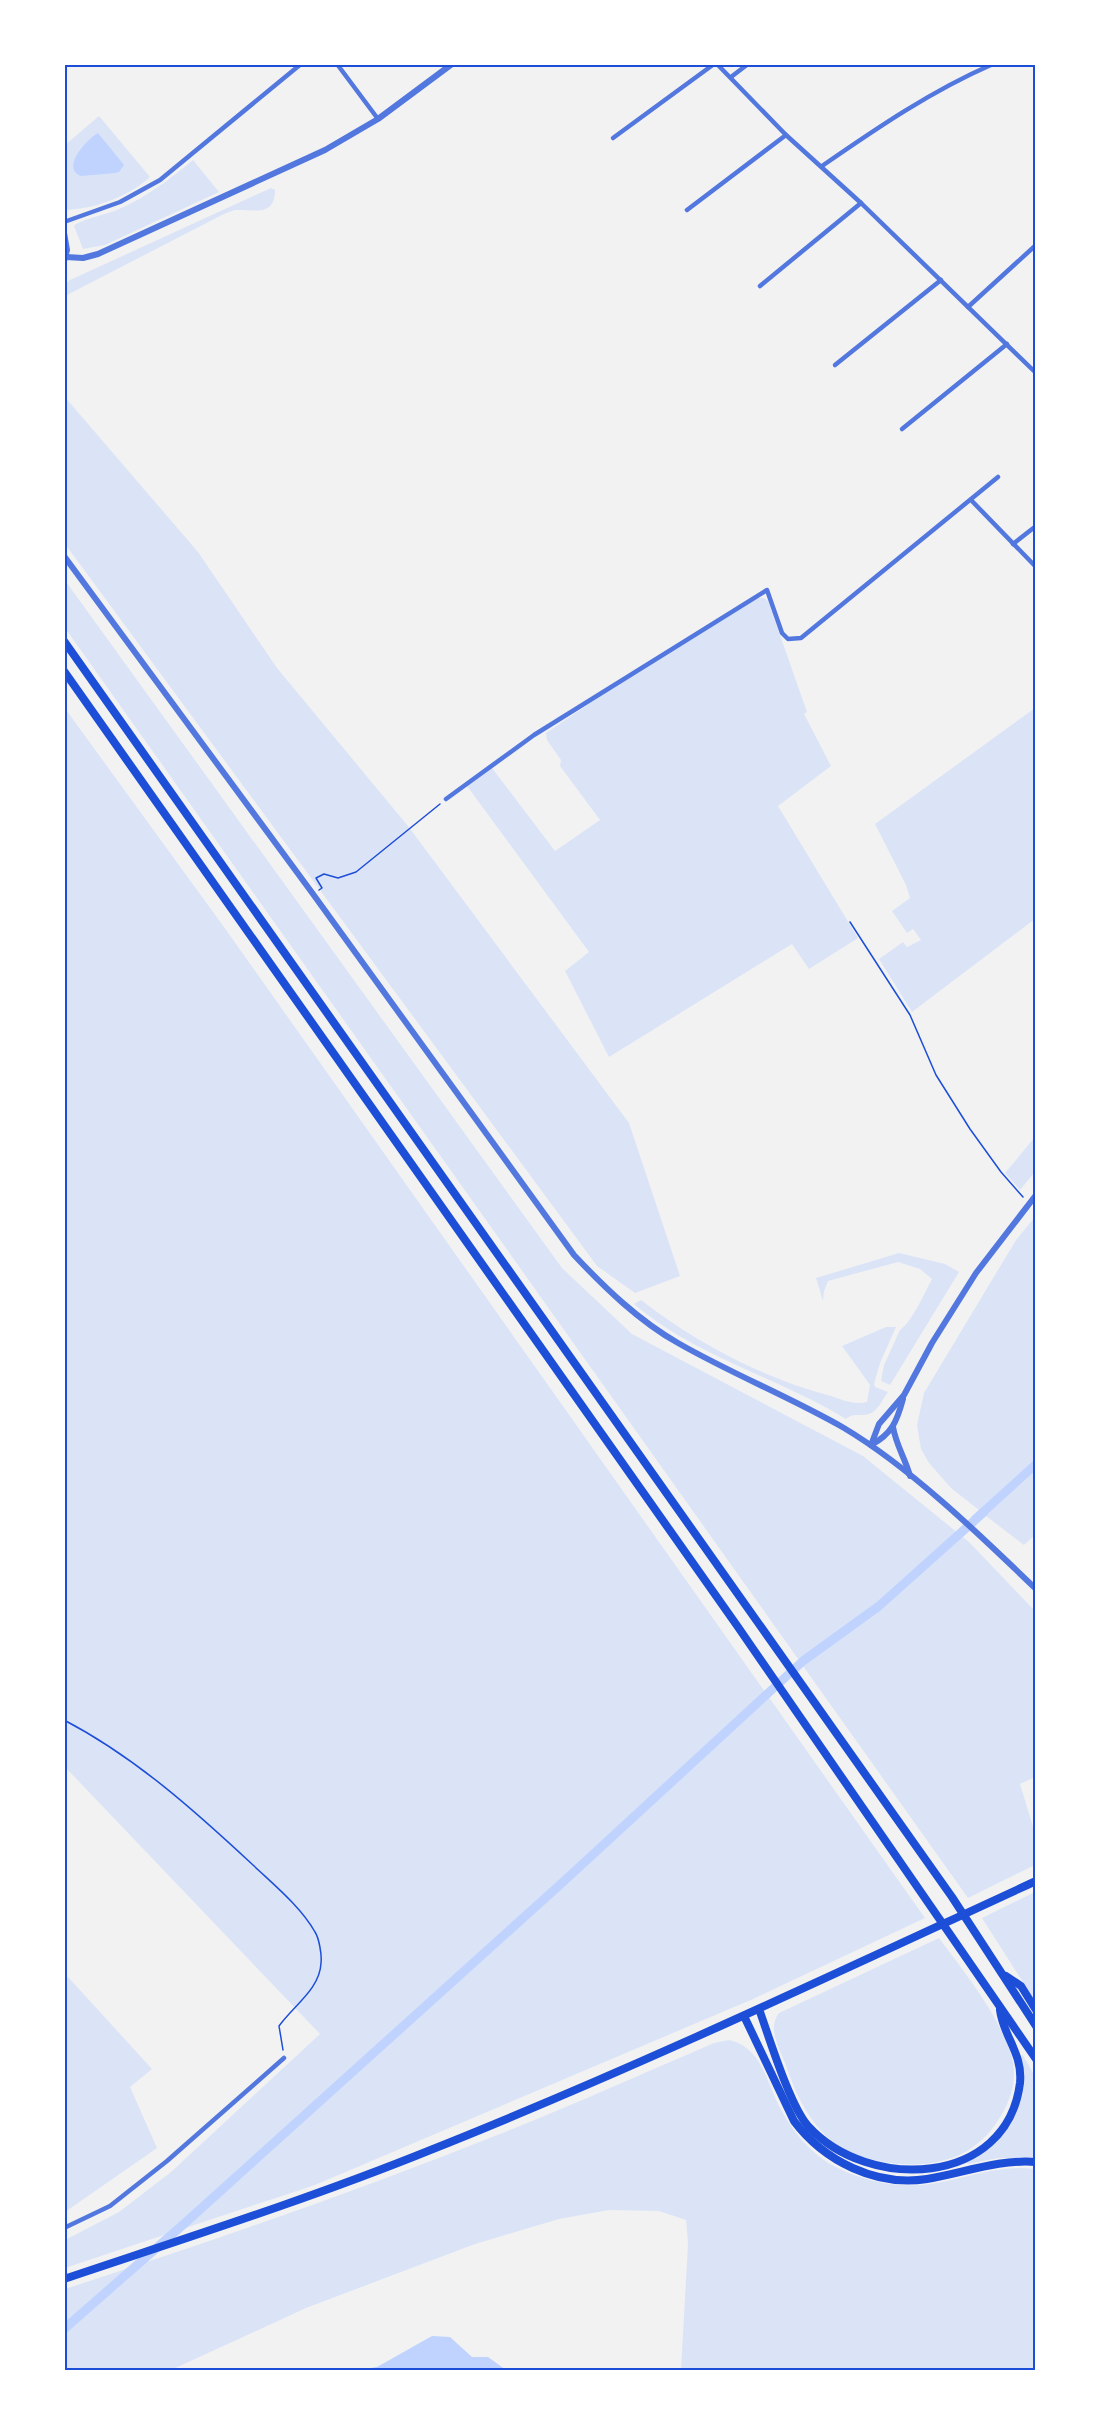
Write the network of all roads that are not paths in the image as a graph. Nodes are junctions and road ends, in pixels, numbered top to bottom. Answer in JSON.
{"nodes":[{"id":1,"x":301,"y":64,"type":"edge"},
{"id":2,"x":337,"y":64,"type":"edge"},
{"id":3,"x":452,"y":64,"type":"edge"},
{"id":4,"x":715,"y":64,"type":"edge"},
{"id":5,"x":748,"y":64,"type":"edge"},
{"id":6,"x":993,"y":64,"type":"edge"},
{"id":7,"x":731,"y":77,"type":"junction"},
{"id":8,"x":378,"y":118,"type":"junction"},
{"id":9,"x":786,"y":135,"type":"junction"},
{"id":10,"x":613,"y":138,"type":"dead end"},
{"id":11,"x":822,"y":166,"type":"junction"},
{"id":12,"x":861,"y":203,"type":"junction"},
{"id":13,"x":687,"y":210,"type":"dead end"},
{"id":14,"x":64,"y":222,"type":"edge"},
{"id":15,"x":64,"y":232,"type":"edge"},
{"id":16,"x":1035,"y":245,"type":"edge"},
{"id":17,"x":65,"y":259,"type":"edge"},
{"id":18,"x":941,"y":280,"type":"junction"},
{"id":19,"x":760,"y":286,"type":"dead end"},
{"id":20,"x":968,"y":307,"type":"junction"},
{"id":21,"x":1007,"y":344,"type":"junction"},
{"id":22,"x":835,"y":365,"type":"dead end"},
{"id":23,"x":1035,"y":373,"type":"edge"},
{"id":24,"x":902,"y":429,"type":"dead end"},
{"id":25,"x":998,"y":477,"type":"dead end"},
{"id":26,"x":971,"y":500,"type":"junction"},
{"id":27,"x":1035,"y":526,"type":"edge"},
{"id":28,"x":1012,"y":544,"type":"junction"},
{"id":29,"x":64,"y":556,"type":"edge"},
{"id":30,"x":1035,"y":567,"type":"edge"},
{"id":31,"x":64,"y":640,"type":"edge"},
{"id":32,"x":64,"y":671,"type":"edge"},
{"id":33,"x":446,"y":799,"type":"road end"},
{"id":34,"x":1035,"y":1195,"type":"edge"},
{"id":35,"x":904,"y":1395,"type":"junction"},
{"id":36,"x":893,"y":1426,"type":"junction"},
{"id":37,"x":871,"y":1445,"type":"junction"},
{"id":38,"x":910,"y":1476,"type":"junction"},
{"id":39,"x":1035,"y":1589,"type":"edge"},
{"id":40,"x":1035,"y":1881,"type":"edge"},
{"id":41,"x":1000,"y":1972,"type":"junction"},
{"id":42,"x":1000,"y":2006,"type":"junction"},
{"id":43,"x":759,"y":2009,"type":"junction"},
{"id":44,"x":1035,"y":2010,"type":"edge"},
{"id":45,"x":744,"y":2016,"type":"junction"},
{"id":46,"x":1035,"y":2026,"type":"edge"},
{"id":47,"x":284,"y":2058,"type":"dead end"},
{"id":48,"x":1035,"y":2059,"type":"edge"},
{"id":49,"x":1035,"y":2162,"type":"edge"},
{"id":50,"x":64,"y":2228,"type":"edge"},
{"id":51,"x":64,"y":2279,"type":"edge"}],
"edges":[{"from":1,"to":14,"type":"street"},
{"from":2,"to":8,"type":"street"},
{"from":3,"to":8,"type":"street"},
{"from":4,"to":7,"type":"street"},
{"from":4,"to":10,"type":"street"},
{"from":5,"to":7,"type":"street"},
{"from":6,"to":11,"type":"street"},
{"from":7,"to":9,"type":"street"},
{"from":8,"to":17,"type":"street"},
{"from":9,"to":11,"type":"street"},
{"from":9,"to":13,"type":"street"},
{"from":11,"to":12,"type":"street"},
{"from":12,"to":18,"type":"street"},
{"from":12,"to":19,"type":"street"},
{"from":15,"to":17,"type":"street"},
{"from":16,"to":20,"type":"street"},
{"from":18,"to":20,"type":"street"},
{"from":18,"to":22,"type":"street"},
{"from":20,"to":21,"type":"street"},
{"from":21,"to":23,"type":"street"},
{"from":21,"to":24,"type":"street"},
{"from":25,"to":26,"type":"street"},
{"from":26,"to":28,"type":"street"},
{"from":26,"to":33,"type":"street"},
{"from":27,"to":28,"type":"street"},
{"from":28,"to":30,"type":"street"},
{"from":29,"to":37,"type":"street"},
{"from":31,"to":41,"type":"highway"},
{"from":32,"to":42,"type":"highway"},
{"from":34,"to":35,"type":"street"},
{"from":35,"to":36,"type":"street"},
{"from":35,"to":37,"type":"street"},
{"from":36,"to":37,"type":"street"},
{"from":36,"to":38,"type":"street"},
{"from":37,"to":38,"type":"street"},
{"from":38,"to":39,"type":"street"},
{"from":40,"to":43,"type":"main road"},
{"from":41,"to":44,"type":"highway"},
{"from":41,"to":46,"type":"highway"},
{"from":42,"to":43,"type":"highway"},
{"from":42,"to":48,"type":"highway"},
{"from":43,"to":45,"type":"main road"},
{"from":45,"to":49,"type":"highway"},
{"from":45,"to":51,"type":"main road"},
{"from":47,"to":50,"type":"street"}]}
